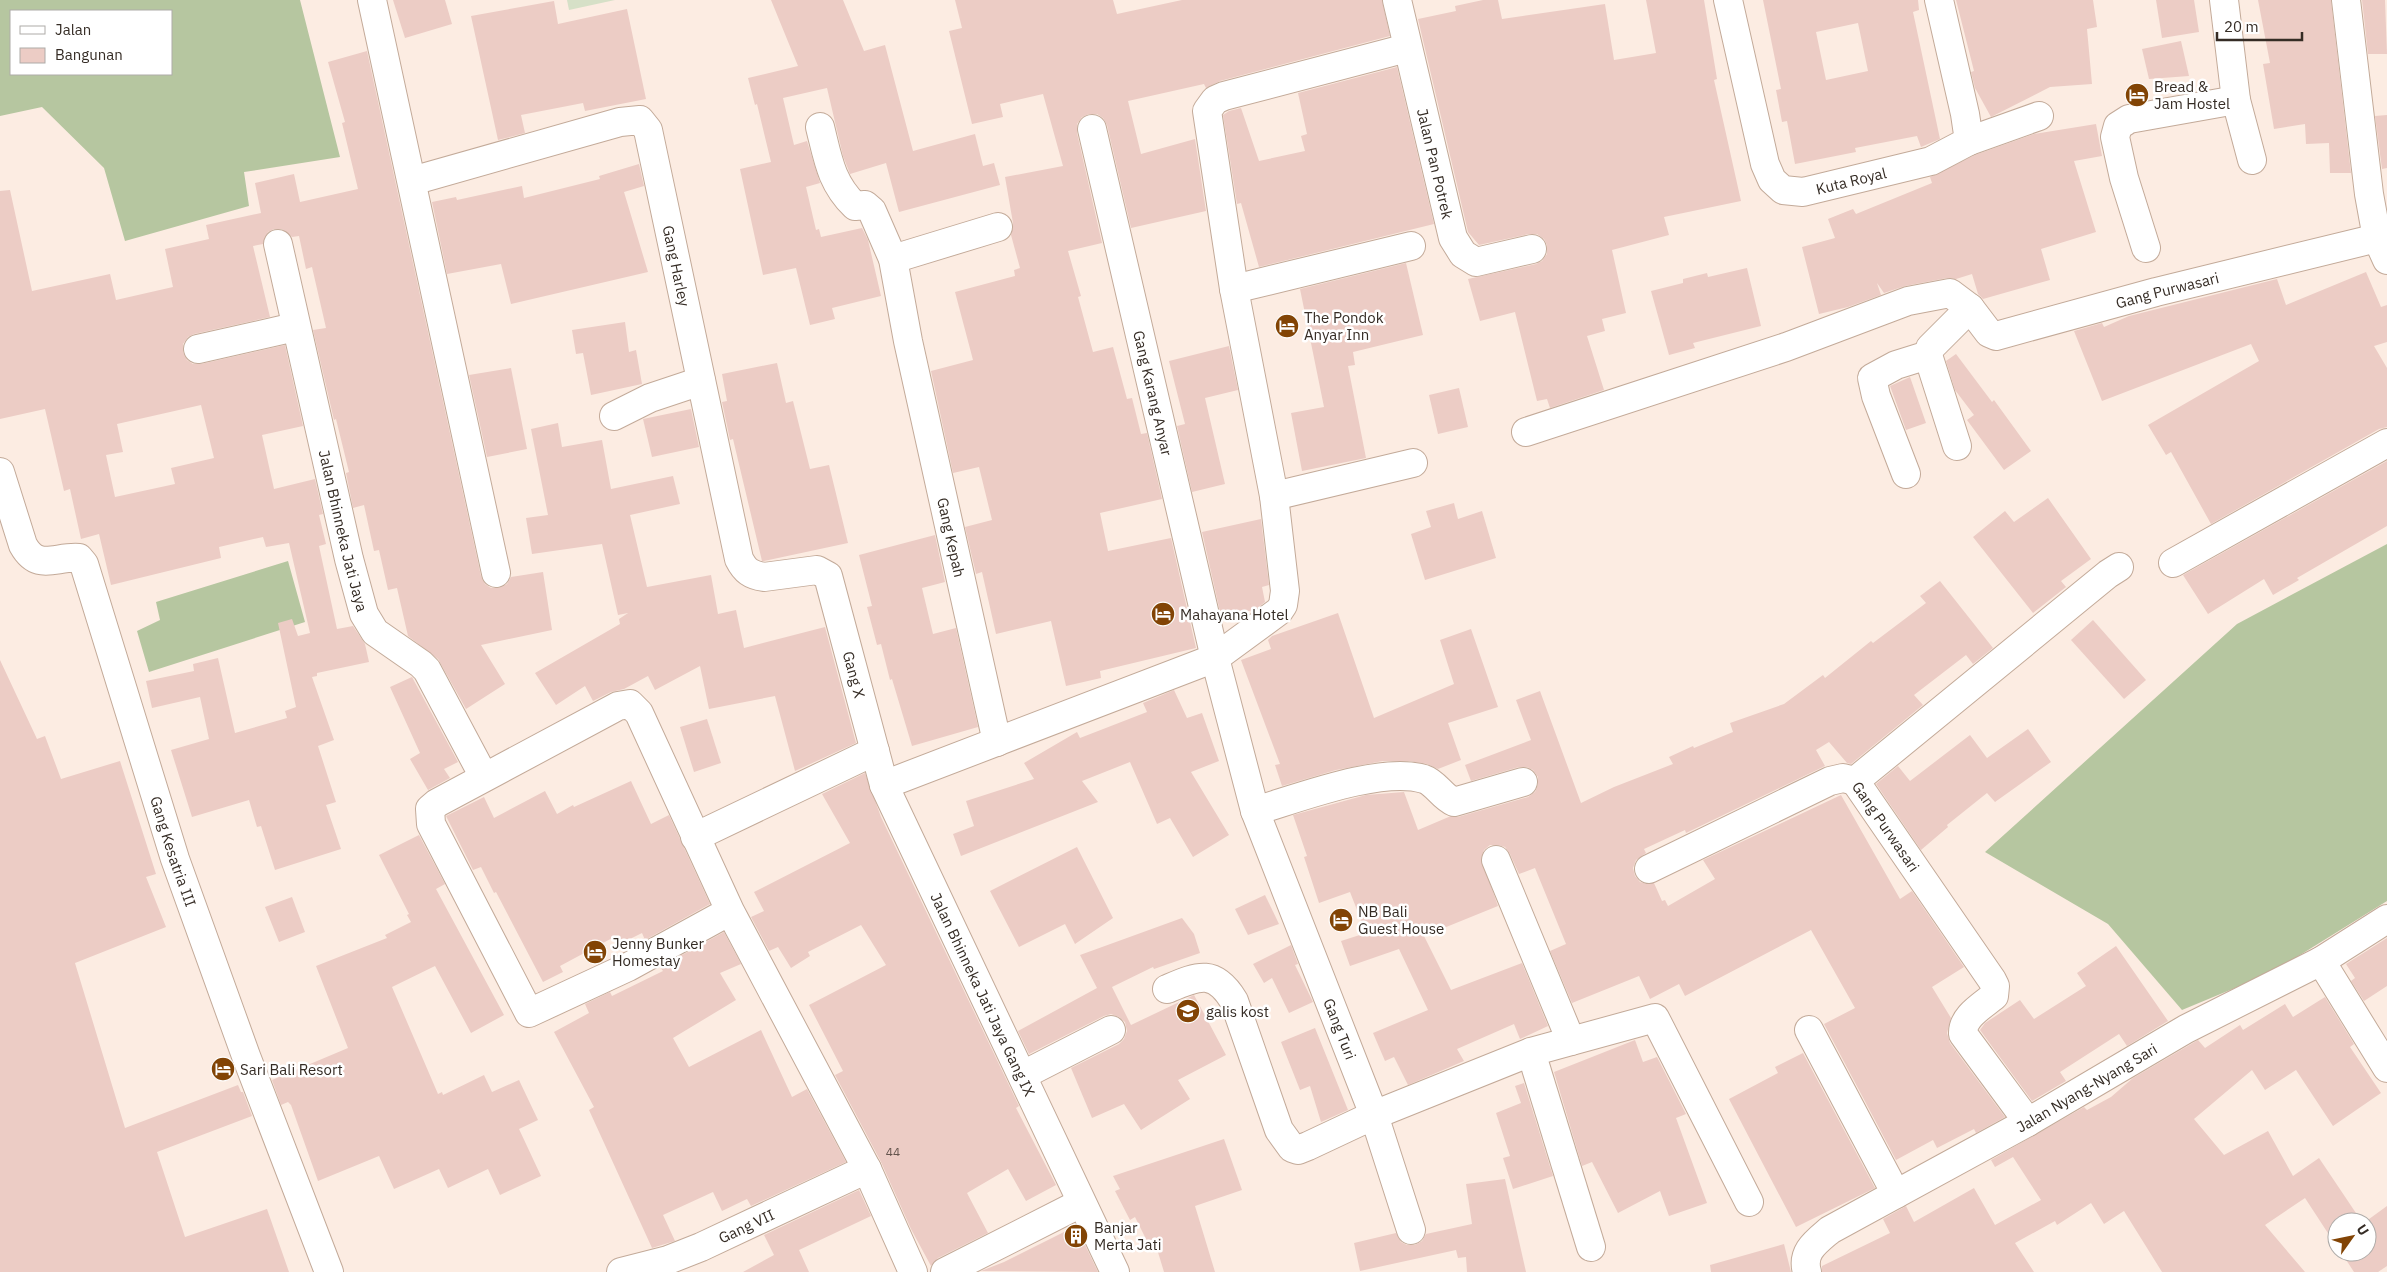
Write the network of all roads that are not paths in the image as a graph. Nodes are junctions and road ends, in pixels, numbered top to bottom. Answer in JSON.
{"nodes":[{"id":1,"x":372,"y":0,"type":"edge"},
{"id":2,"x":1397,"y":0,"type":"edge"},
{"id":3,"x":1728,"y":0,"type":"edge"},
{"id":4,"x":1939,"y":0,"type":"edge"},
{"id":5,"x":2224,"y":0,"type":"edge"},
{"id":6,"x":2346,"y":0,"type":"edge"},
{"id":7,"x":1406,"y":48,"type":"junction"},
{"id":8,"x":2236,"y":100,"type":"junction"},
{"id":9,"x":2039,"y":116,"type":"dead end"},
{"id":10,"x":820,"y":128,"type":"dead end"},
{"id":11,"x":1092,"y":129,"type":"dead end"},
{"id":12,"x":1969,"y":141,"type":"junction"},
{"id":13,"x":2252,"y":160,"type":"dead end"},
{"id":14,"x":412,"y":181,"type":"junction"},
{"id":15,"x":998,"y":227,"type":"dead end"},
{"id":16,"x":2381,"y":231,"type":"edge"},
{"id":17,"x":278,"y":244,"type":"dead end"},
{"id":18,"x":1411,"y":246,"type":"dead end"},
{"id":19,"x":2146,"y":248,"type":"dead end"},
{"id":20,"x":1532,"y":250,"type":"dead end"},
{"id":21,"x":893,"y":258,"type":"junction"},
{"id":22,"x":1234,"y":289,"type":"junction"},
{"id":23,"x":1970,"y":308,"type":"junction"},
{"id":24,"x":295,"y":327,"type":"junction"},
{"id":25,"x":198,"y":349,"type":"dead end"},
{"id":26,"x":1928,"y":354,"type":"junction"},
{"id":27,"x":701,"y":381,"type":"junction"},
{"id":28,"x":614,"y":416,"type":"dead end"},
{"id":29,"x":1526,"y":432,"type":"dead end"},
{"id":30,"x":2387,"y":444,"type":"edge"},
{"id":31,"x":1957,"y":446,"type":"dead end"},
{"id":32,"x":1413,"y":463,"type":"dead end"},
{"id":33,"x":0,"y":472,"type":"edge"},
{"id":34,"x":1906,"y":474,"type":"dead end"},
{"id":35,"x":1274,"y":496,"type":"junction"},
{"id":36,"x":2173,"y":563,"type":"dead end"},
{"id":37,"x":2119,"y":567,"type":"dead end"},
{"id":38,"x":817,"y":570,"type":"joint"},
{"id":39,"x":496,"y":572,"type":"dead end"},
{"id":40,"x":1215,"y":658,"type":"junction"},
{"id":41,"x":997,"y":742,"type":"junction"},
{"id":42,"x":875,"y":751,"type":"junction"},
{"id":43,"x":484,"y":777,"type":"junction"},
{"id":44,"x":1854,"y":781,"type":"junction"},
{"id":45,"x":1523,"y":782,"type":"dead end"},
{"id":46,"x":884,"y":785,"type":"junction"},
{"id":47,"x":1255,"y":811,"type":"junction"},
{"id":48,"x":695,"y":837,"type":"junction"},
{"id":49,"x":1496,"y":860,"type":"dead end"},
{"id":50,"x":1648,"y":869,"type":"dead end"},
{"id":51,"x":730,"y":911,"type":"junction"},
{"id":52,"x":2387,"y":919,"type":"edge"},
{"id":53,"x":2321,"y":961,"type":"junction"},
{"id":54,"x":1167,"y":989,"type":"dead end"},
{"id":55,"x":1111,"y":1030,"type":"dead end"},
{"id":56,"x":1809,"y":1030,"type":"dead end"},
{"id":57,"x":1571,"y":1042,"type":"junction"},
{"id":58,"x":1531,"y":1052,"type":"junction"},
{"id":59,"x":2387,"y":1068,"type":"edge"},
{"id":60,"x":1023,"y":1075,"type":"junction"},
{"id":61,"x":1374,"y":1116,"type":"junction"},
{"id":62,"x":2028,"y":1122,"type":"junction"},
{"id":63,"x":867,"y":1169,"type":"junction"},
{"id":64,"x":1896,"y":1194,"type":"junction"},
{"id":65,"x":1749,"y":1202,"type":"dead end"},
{"id":66,"x":1082,"y":1203,"type":"junction"},
{"id":67,"x":1411,"y":1230,"type":"dead end"},
{"id":68,"x":1591,"y":1247,"type":"dead end"},
{"id":69,"x":329,"y":1272,"type":"edge"},
{"id":70,"x":621,"y":1272,"type":"edge"},
{"id":71,"x":913,"y":1272,"type":"edge"},
{"id":72,"x":945,"y":1272,"type":"edge"},
{"id":73,"x":1116,"y":1272,"type":"edge"},
{"id":74,"x":1807,"y":1272,"type":"edge"}],
"edges":[{"from":1,"to":14,"type":"street"},
{"from":2,"to":7,"type":"street","name":"Jalan Pan Potrek"},
{"from":3,"to":12,"type":"street","name":"Kuta Royal"},
{"from":4,"to":12,"type":"street"},
{"from":5,"to":8,"type":"street"},
{"from":6,"to":16,"type":"street","name":"Gang Purwasari"},
{"from":7,"to":20,"type":"street","name":"Jalan Pan Potrek"},
{"from":7,"to":22,"type":"street"},
{"from":8,"to":13,"type":"street"},
{"from":8,"to":19,"type":"street"},
{"from":9,"to":12,"type":"street","name":"Kuta Royal"},
{"from":10,"to":21,"type":"street","name":"Gang Kepah"},
{"from":11,"to":40,"type":"street","name":"Gang Karang Anyar"},
{"from":14,"to":27,"type":"street","name":"Gang Harley"},
{"from":14,"to":39,"type":"street"},
{"from":15,"to":21,"type":"street"},
{"from":16,"to":23,"type":"street","name":"Gang Purwasari"},
{"from":17,"to":24,"type":"street","name":"Jalan Bhinneka Jati Jaya"},
{"from":18,"to":22,"type":"street"},
{"from":21,"to":41,"type":"street","name":"Gang Kepah"},
{"from":22,"to":35,"type":"street"},
{"from":23,"to":26,"type":"street"},
{"from":23,"to":29,"type":"street"},
{"from":24,"to":25,"type":"street"},
{"from":24,"to":43,"type":"street","name":"Jalan Bhinneka Jati Jaya"},
{"from":26,"to":31,"type":"street"},
{"from":26,"to":34,"type":"street"},
{"from":27,"to":28,"type":"street"},
{"from":27,"to":38,"type":"street","name":"Gang Harley"},
{"from":30,"to":36,"type":"street"},
{"from":32,"to":35,"type":"street"},
{"from":33,"to":69,"type":"street","name":"Gang Kesatria III"},
{"from":35,"to":40,"type":"street"},
{"from":37,"to":44,"type":"street","name":"Gang Purwasari"},
{"from":38,"to":42,"type":"street","name":"Gang X"},
{"from":40,"to":41,"type":"street"},
{"from":40,"to":47,"type":"street","name":"Gang Turi"},
{"from":41,"to":46,"type":"street"},
{"from":42,"to":46,"type":"street","name":"Gang X"},
{"from":42,"to":48,"type":"street"},
{"from":43,"to":48,"type":"street"},
{"from":43,"to":51,"type":"street"},
{"from":44,"to":50,"type":"street"},
{"from":44,"to":62,"type":"street","name":"Gang Purwasari"},
{"from":45,"to":47,"type":"street"},
{"from":46,"to":60,"type":"street","name":"Jalan Bhinneka Jati Jaya Gang IX"},
{"from":47,"to":61,"type":"street","name":"Gang Turi"},
{"from":48,"to":51,"type":"street"},
{"from":49,"to":57,"type":"street"},
{"from":51,"to":63,"type":"street"},
{"from":52,"to":53,"type":"street","name":"Jalan Nyang-Nyang Sari"},
{"from":53,"to":59,"type":"street"},
{"from":53,"to":62,"type":"street","name":"Jalan Nyang-Nyang Sari"},
{"from":54,"to":61,"type":"street"},
{"from":55,"to":60,"type":"street"},
{"from":56,"to":64,"type":"street"},
{"from":57,"to":58,"type":"street"},
{"from":57,"to":65,"type":"street"},
{"from":58,"to":61,"type":"street"},
{"from":58,"to":68,"type":"street"},
{"from":60,"to":66,"type":"street","name":"Jalan Bhinneka Jati Jaya Gang IX"},
{"from":61,"to":67,"type":"street","name":"Gang Turi"},
{"from":62,"to":64,"type":"street","name":"Jalan Nyang-Nyang Sari"},
{"from":63,"to":70,"type":"street","name":"Gang VII"},
{"from":63,"to":71,"type":"street"},
{"from":64,"to":74,"type":"street","name":"Jalan Nyang-Nyang Sari"},
{"from":66,"to":72,"type":"street"},
{"from":66,"to":73,"type":"street","name":"Jalan Bhinneka Jati Jaya Gang IX"}]}
